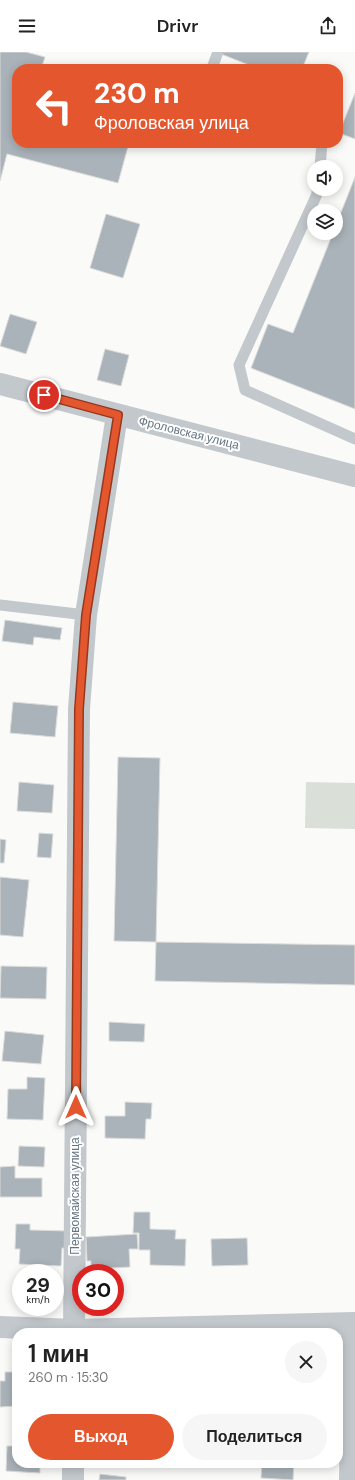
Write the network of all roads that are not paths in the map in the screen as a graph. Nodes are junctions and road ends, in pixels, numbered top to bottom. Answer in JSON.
{"nodes":[{"id":1,"x":218,"y":52,"type":"edge"},
{"id":2,"x":214,"y":64,"type":"edge"},
{"id":3,"x":322,"y":148,"type":"edge"},
{"id":4,"x":321,"y":160,"type":"edge"},
{"id":5,"x":316,"y":196,"type":"edge"},
{"id":6,"x":0,"y":384,"type":"edge"},
{"id":7,"x":118,"y":415,"type":"junction"},
{"id":8,"x":355,"y":439,"type":"edge"},
{"id":9,"x":355,"y":476,"type":"edge"},
{"id":10,"x":0,"y":605,"type":"edge"},
{"id":11,"x":86,"y":615,"type":"junction"},
{"id":12,"x":354,"y":1323,"type":"edge"},
{"id":13,"x":0,"y":1327,"type":"edge"},
{"id":14,"x":15,"y":1328,"type":"edge"},
{"id":15,"x":74,"y":1328,"type":"edge"},
{"id":16,"x":198,"y":1328,"type":"edge"},
{"id":17,"x":353,"y":1395,"type":"edge"},
{"id":18,"x":73,"y":1468,"type":"edge"},
{"id":19,"x":73,"y":1480,"type":"edge"},
{"id":20,"x":350,"y":1480,"type":"edge"}],
"edges":[{"from":1,"to":2,"type":"lane"},
{"from":3,"to":4,"type":"lane"},
{"from":5,"to":8,"type":"lane"},
{"from":6,"to":7,"type":"street","name":"Фроловская улица"},
{"from":7,"to":9,"type":"street","name":"Фроловская улица"},
{"from":7,"to":11,"type":"street","name":"Первомайская улица"},
{"from":10,"to":11,"type":"lane"},
{"from":11,"to":15,"type":"street","name":"Первомайская улица"},
{"from":12,"to":16,"type":"street"},
{"from":12,"to":17,"type":"street"},
{"from":13,"to":14,"type":"street"},
{"from":17,"to":20,"type":"street"},
{"from":18,"to":19,"type":"street"}]}
